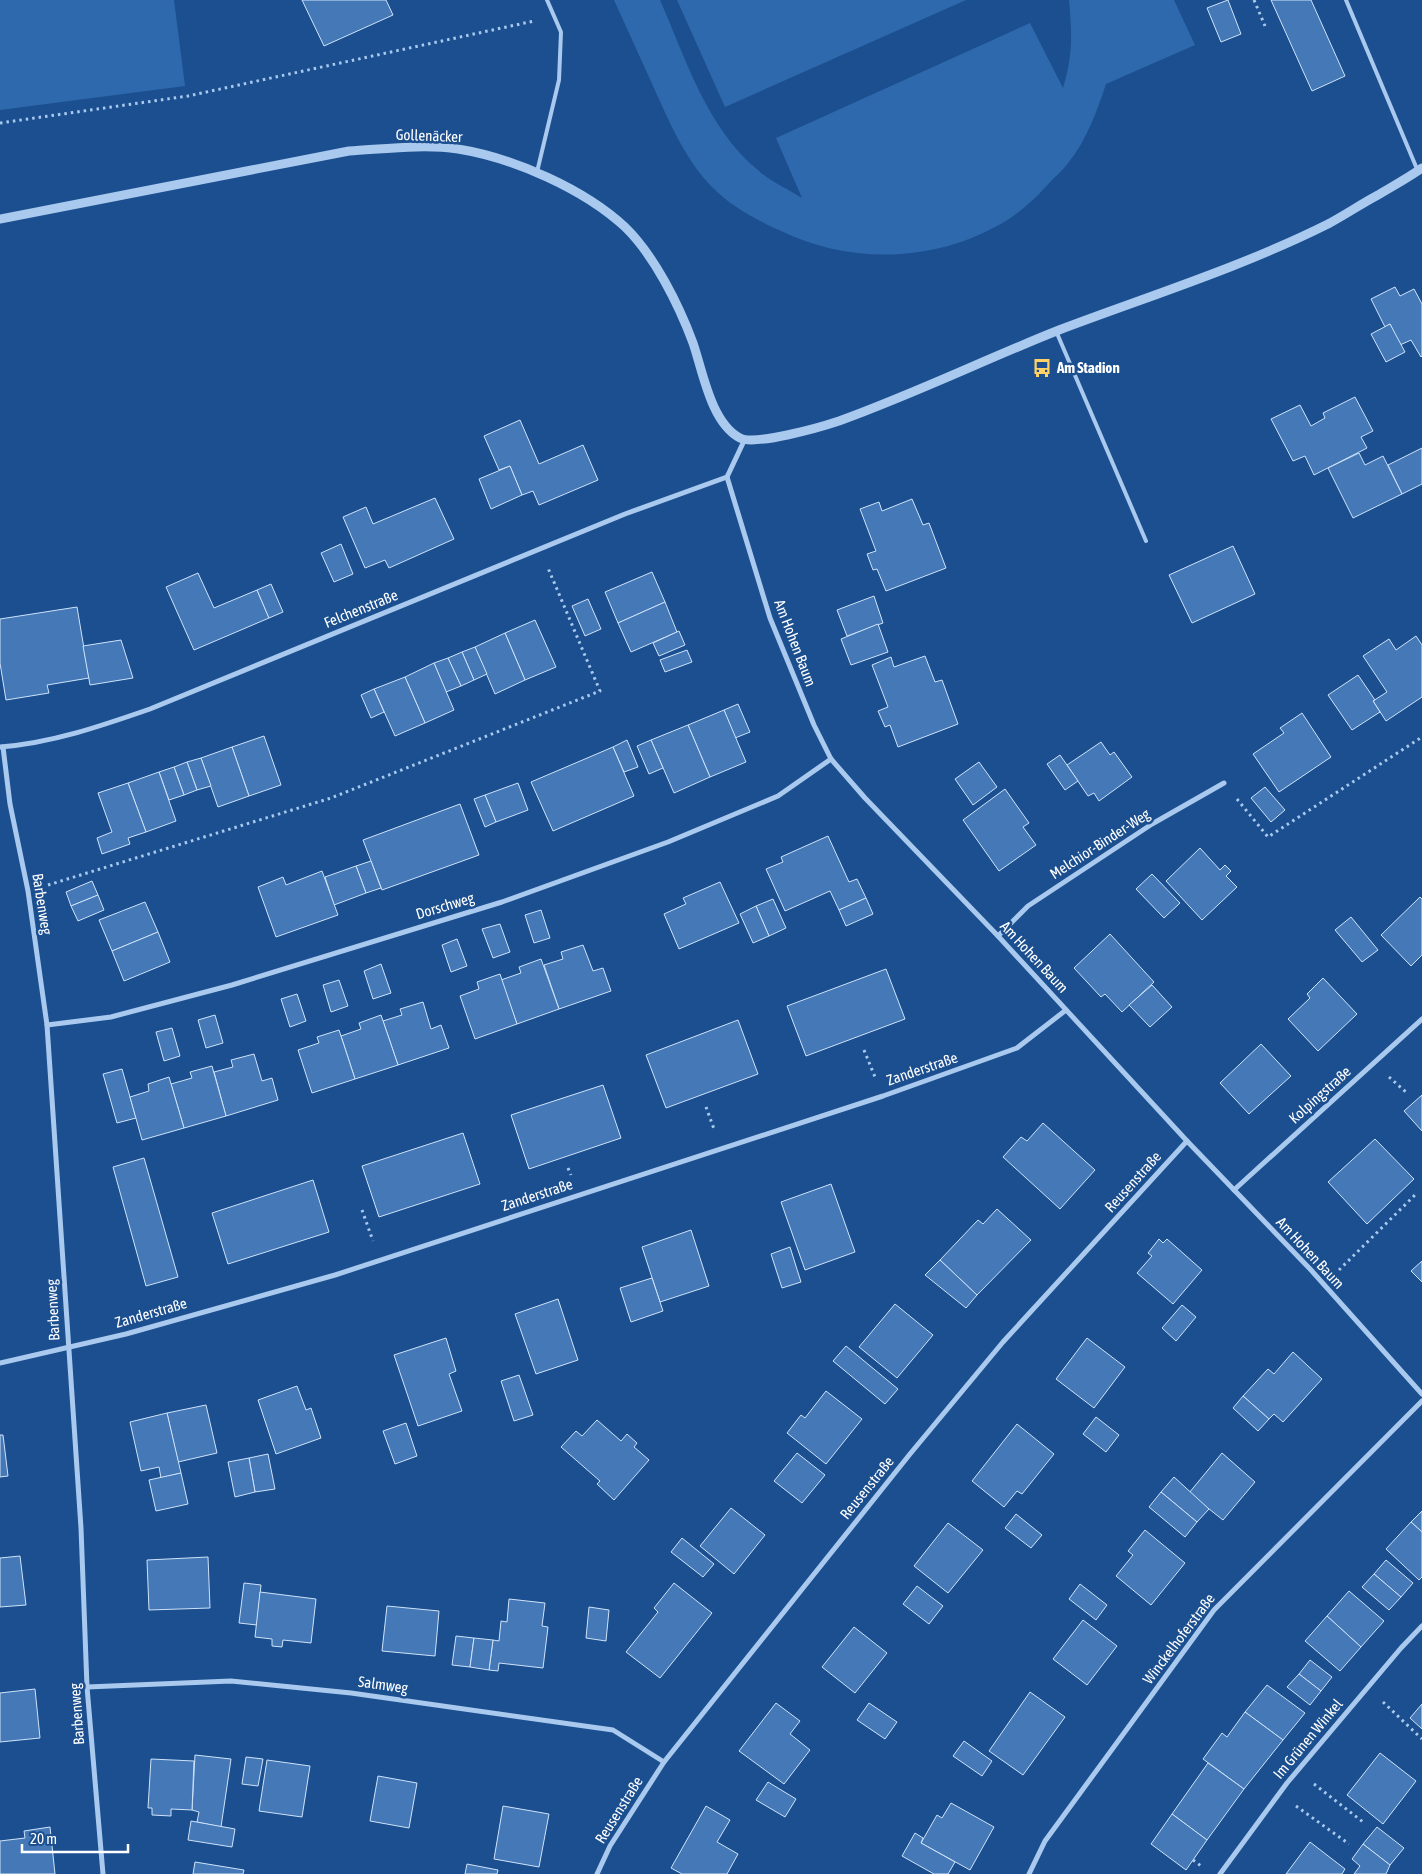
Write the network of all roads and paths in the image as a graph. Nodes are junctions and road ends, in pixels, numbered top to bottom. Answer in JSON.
{"nodes":[{"id":1,"x":547,"y":0,"type":"edge"},
{"id":2,"x":1254,"y":0,"type":"edge"},
{"id":3,"x":1346,"y":0,"type":"edge"},
{"id":4,"x":555,"y":17,"type":"junction"},
{"id":5,"x":1265,"y":26,"type":"dead end"},
{"id":6,"x":0,"y":123,"type":"edge"},
{"id":7,"x":537,"y":172,"type":"junction"},
{"id":8,"x":1421,"y":172,"type":"edge"},
{"id":9,"x":0,"y":219,"type":"edge"},
{"id":10,"x":1056,"y":331,"type":"junction"},
{"id":11,"x":744,"y":441,"type":"junction"},
{"id":12,"x":726,"y":477,"type":"junction"},
{"id":13,"x":1146,"y":541,"type":"dead end"},
{"id":14,"x":540,"y":549,"type":"junction"},
{"id":15,"x":1422,"y":737,"type":"edge"},
{"id":16,"x":2,"y":747,"type":"edge"},
{"id":17,"x":832,"y":759,"type":"junction"},
{"id":18,"x":1224,"y":784,"type":"joint"},
{"id":19,"x":28,"y":892,"type":"junction"},
{"id":20,"x":998,"y":936,"type":"junction"},
{"id":21,"x":1066,"y":1010,"type":"junction"},
{"id":22,"x":1422,"y":1019,"type":"edge"},
{"id":23,"x":47,"y":1024,"type":"junction"},
{"id":24,"x":864,"y":1050,"type":"dead end"},
{"id":25,"x":883,"y":1096,"type":"junction"},
{"id":26,"x":1187,"y":1141,"type":"junction"},
{"id":27,"x":1234,"y":1190,"type":"junction"},
{"id":28,"x":1416,"y":1194,"type":"dead end"},
{"id":29,"x":362,"y":1210,"type":"dead end"},
{"id":30,"x":379,"y":1261,"type":"junction"},
{"id":31,"x":1324,"y":1285,"type":"junction"},
{"id":32,"x":68,"y":1348,"type":"junction"},
{"id":33,"x":0,"y":1363,"type":"edge"},
{"id":34,"x":1422,"y":1394,"type":"edge"},
{"id":35,"x":1422,"y":1401,"type":"edge"},
{"id":36,"x":1422,"y":1626,"type":"edge"},
{"id":37,"x":88,"y":1687,"type":"junction"},
{"id":38,"x":1368,"y":1688,"type":"junction"},
{"id":39,"x":1422,"y":1739,"type":"edge"},
{"id":40,"x":664,"y":1762,"type":"junction"},
{"id":41,"x":1298,"y":1771,"type":"junction"},
{"id":42,"x":1280,"y":1794,"type":"junction"},
{"id":43,"x":1363,"y":1822,"type":"dead end"},
{"id":44,"x":1349,"y":1844,"type":"dead end"},
{"id":45,"x":102,"y":1874,"type":"edge"},
{"id":46,"x":596,"y":1874,"type":"edge"},
{"id":47,"x":1029,"y":1874,"type":"edge"},
{"id":48,"x":1220,"y":1874,"type":"edge"}],
"edges":[{"from":1,"to":4,"type":"lane"},
{"from":2,"to":5,"type":"path"},
{"from":3,"to":8,"type":"lane"},
{"from":4,"to":6,"type":"path"},
{"from":4,"to":7,"type":"lane"},
{"from":7,"to":9,"type":"street","name":"Gollenäcker"},
{"from":7,"to":11,"type":"street","name":"Gollenäcker"},
{"from":8,"to":10,"type":"street"},
{"from":10,"to":11,"type":"street"},
{"from":10,"to":13,"type":"lane"},
{"from":11,"to":12,"type":"street"},
{"from":12,"to":14,"type":"street","name":"Felchenstraße"},
{"from":12,"to":17,"type":"street","name":"Am Hohen Baum"},
{"from":14,"to":16,"type":"street","name":"Felchenstraße"},
{"from":14,"to":19,"type":"path"},
{"from":15,"to":18,"type":"path"},
{"from":16,"to":19,"type":"street","name":"Barbenweg"},
{"from":17,"to":20,"type":"street","name":"Am Hohen Baum"},
{"from":17,"to":23,"type":"street","name":"Dorschweg"},
{"from":18,"to":20,"type":"street","name":"Melchior-Binder-Weg"},
{"from":19,"to":23,"type":"street","name":"Barbenweg"},
{"from":20,"to":21,"type":"street","name":"Am Hohen Baum"},
{"from":21,"to":25,"type":"street","name":"Zanderstraße"},
{"from":21,"to":26,"type":"street","name":"Am Hohen Baum"},
{"from":22,"to":27,"type":"street","name":"Kolpingstraße"},
{"from":23,"to":32,"type":"street","name":"Barbenweg"},
{"from":24,"to":25,"type":"path"},
{"from":25,"to":30,"type":"street","name":"Zanderstraße"},
{"from":26,"to":27,"type":"street","name":"Am Hohen Baum"},
{"from":26,"to":40,"type":"street","name":"Reusenstraße"},
{"from":27,"to":31,"type":"street","name":"Am Hohen Baum"},
{"from":28,"to":31,"type":"path"},
{"from":29,"to":30,"type":"path"},
{"from":30,"to":32,"type":"street","name":"Zanderstraße"},
{"from":31,"to":34,"type":"street","name":"Am Hohen Baum"},
{"from":32,"to":33,"type":"street","name":"Zanderstraße"},
{"from":32,"to":37,"type":"street","name":"Barbenweg"},
{"from":35,"to":47,"type":"street","name":"Winckelhoferstraße"},
{"from":36,"to":38,"type":"street","name":"Im Grünen Winkel"},
{"from":37,"to":40,"type":"street","name":"Salmweg"},
{"from":37,"to":45,"type":"street","name":"Barbenweg"},
{"from":38,"to":39,"type":"path"},
{"from":38,"to":41,"type":"street","name":"Im Grünen Winkel"},
{"from":40,"to":46,"type":"street","name":"Reusenstraße"},
{"from":41,"to":42,"type":"street","name":"Im Grünen Winkel"},
{"from":41,"to":43,"type":"path"},
{"from":42,"to":44,"type":"path"},
{"from":42,"to":48,"type":"street","name":"Im Grünen Winkel"}]}
